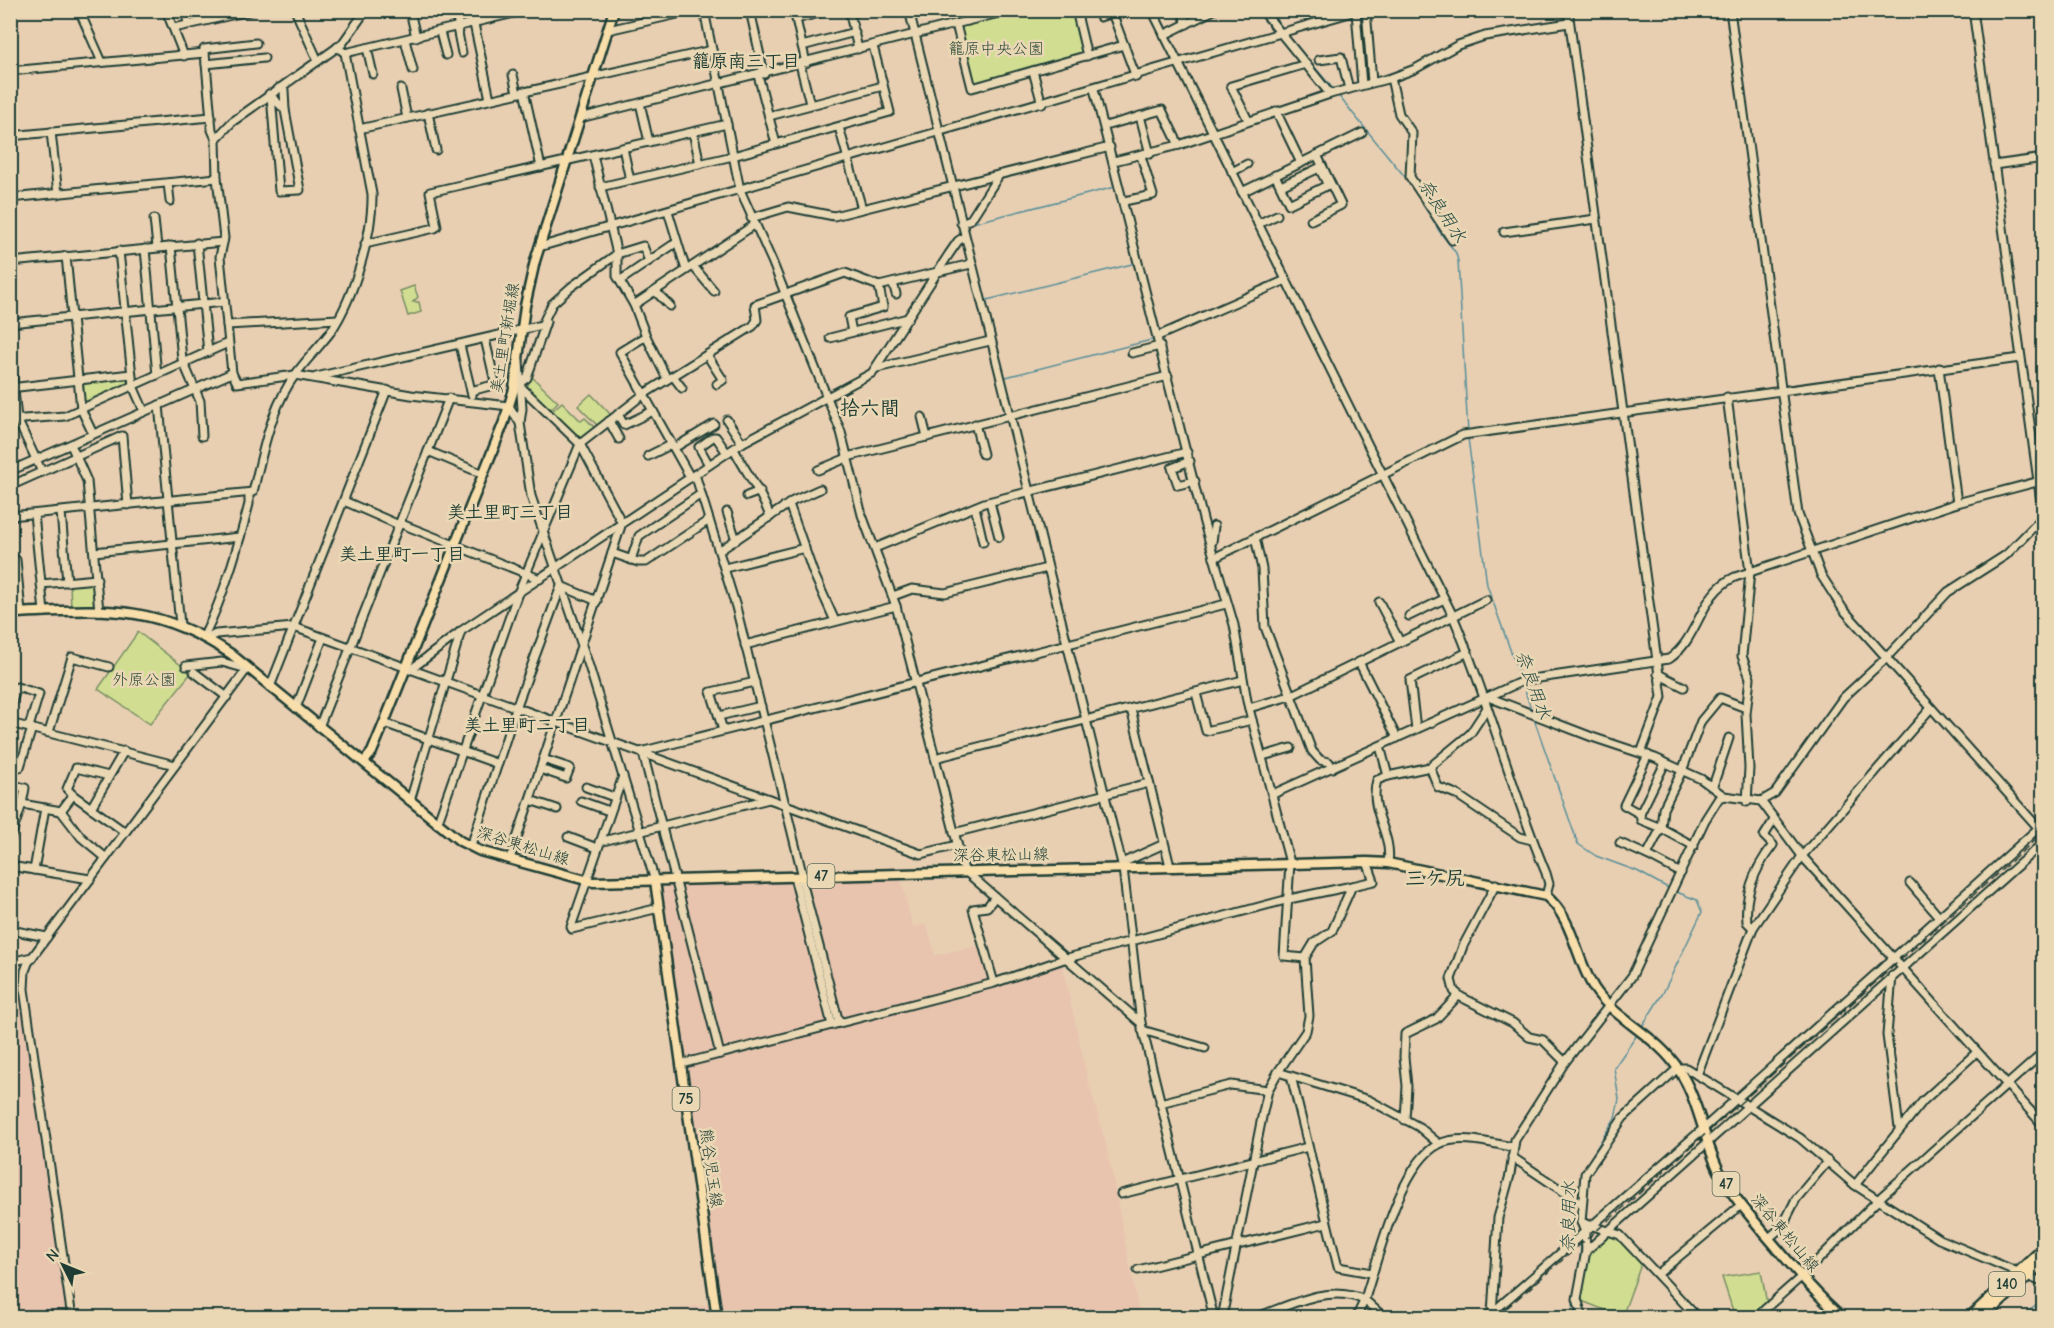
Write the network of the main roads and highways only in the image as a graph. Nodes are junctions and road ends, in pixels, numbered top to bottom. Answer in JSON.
{"nodes":[{"id":1,"x":614,"y":10,"type":"edge"},
{"id":2,"x":10,"y":613,"type":"edge"},
{"id":3,"x":364,"y":762,"type":"junction"},
{"id":4,"x":655,"y":880,"type":"junction"},
{"id":5,"x":2043,"y":1249,"type":"edge"},
{"id":6,"x":2043,"y":1260,"type":"edge"},
{"id":7,"x":2022,"y":1275,"type":"junction"},
{"id":8,"x":717,"y":1317,"type":"edge"},
{"id":9,"x":1843,"y":1317,"type":"edge"},
{"id":10,"x":1970,"y":1317,"type":"edge"},
{"id":11,"x":1982,"y":1317,"type":"edge"}],
"edges":[{"from":1,"to":3,"type":"main road","name":"美土里町新堀線"},
{"from":2,"to":3,"type":"main road","name":"深谷東松山線","number":"47"},
{"from":3,"to":4,"type":"main road","name":"深谷東松山線","number":"47"},
{"from":4,"to":8,"type":"main road","name":"熊谷児玉線","number":"75"},
{"from":4,"to":9,"type":"main road","name":"深谷東松山線","number":"47"},
{"from":5,"to":7,"type":"highway","number":"140"},
{"from":6,"to":7,"type":"highway","number":"140"},
{"from":7,"to":10,"type":"highway","number":"140"},
{"from":7,"to":11,"type":"highway","number":"140"}]}
